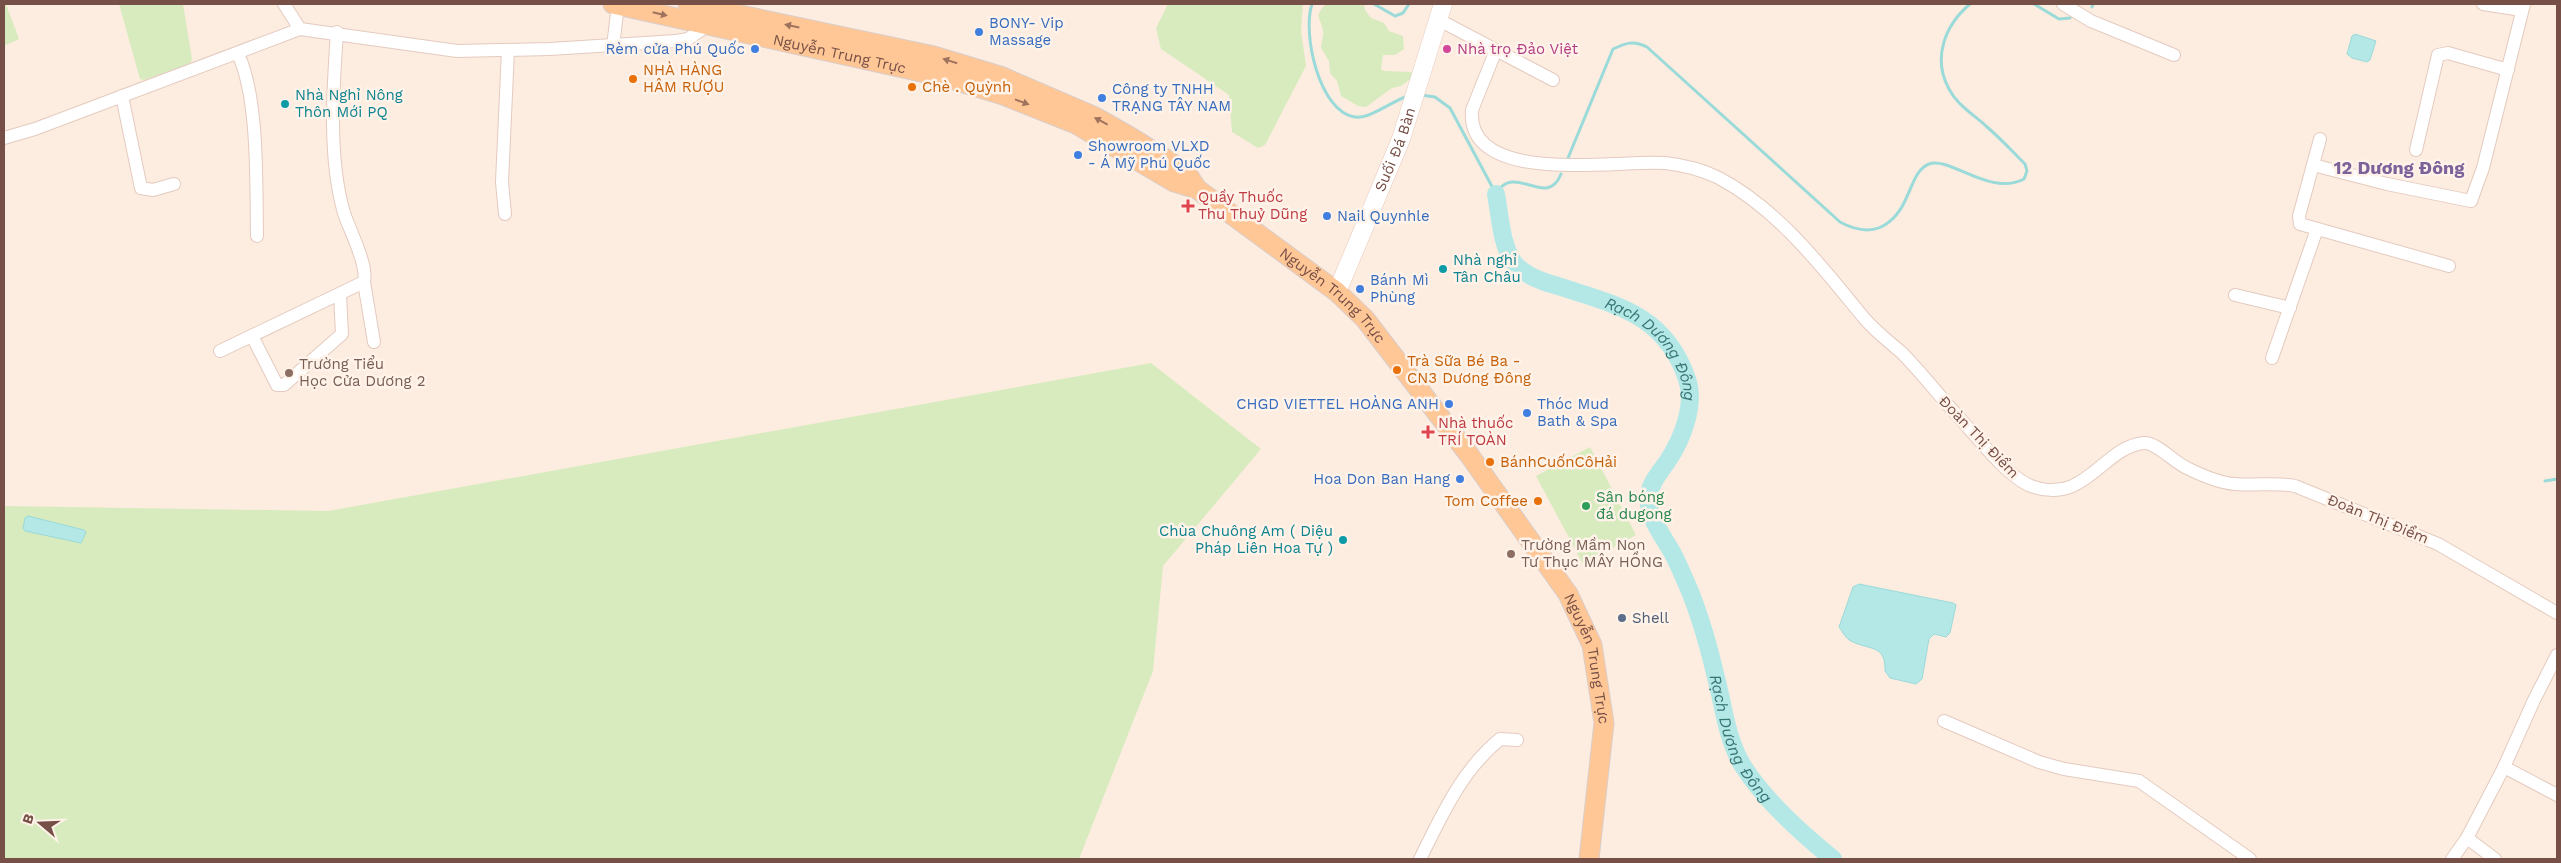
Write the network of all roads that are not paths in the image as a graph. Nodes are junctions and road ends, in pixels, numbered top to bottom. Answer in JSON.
{"nodes":[{"id":1,"x":284,"y":4,"type":"edge"},
{"id":2,"x":616,"y":4,"type":"edge"},
{"id":3,"x":688,"y":4,"type":"edge"},
{"id":4,"x":2063,"y":4,"type":"edge"},
{"id":5,"x":2483,"y":4,"type":"edge"},
{"id":6,"x":2523,"y":7,"type":"edge"},
{"id":7,"x":1441,"y":12,"type":"edge"},
{"id":8,"x":708,"y":25,"type":"junction"},
{"id":9,"x":300,"y":29,"type":"junction"},
{"id":10,"x":337,"y":32,"type":"junction"},
{"id":11,"x":613,"y":46,"type":"junction"},
{"id":12,"x":508,"y":50,"type":"junction"},
{"id":13,"x":1496,"y":50,"type":"junction"},
{"id":14,"x":238,"y":54,"type":"junction"},
{"id":15,"x":2174,"y":56,"type":"dead end"},
{"id":16,"x":2508,"y":70,"type":"junction"},
{"id":17,"x":1553,"y":80,"type":"dead end"},
{"id":18,"x":122,"y":96,"type":"junction"},
{"id":19,"x":5,"y":135,"type":"edge"},
{"id":20,"x":2320,"y":139,"type":"dead end"},
{"id":21,"x":2416,"y":150,"type":"dead end"},
{"id":22,"x":2313,"y":165,"type":"junction"},
{"id":23,"x":174,"y":184,"type":"dead end"},
{"id":24,"x":1197,"y":188,"type":"junction"},
{"id":25,"x":505,"y":214,"type":"dead end"},
{"id":26,"x":2317,"y":229,"type":"junction"},
{"id":27,"x":257,"y":236,"type":"dead end"},
{"id":28,"x":2449,"y":266,"type":"dead end"},
{"id":29,"x":364,"y":282,"type":"junction"},
{"id":30,"x":1337,"y":292,"type":"junction"},
{"id":31,"x":340,"y":295,"type":"junction"},
{"id":32,"x":2235,"y":295,"type":"dead end"},
{"id":33,"x":2290,"y":308,"type":"junction"},
{"id":34,"x":252,"y":336,"type":"junction"},
{"id":35,"x":374,"y":342,"type":"dead end"},
{"id":36,"x":220,"y":351,"type":"dead end"},
{"id":37,"x":2272,"y":358,"type":"dead end"},
{"id":38,"x":2557,"y":613,"type":"edge"},
{"id":39,"x":2557,"y":655,"type":"edge"},
{"id":40,"x":1944,"y":721,"type":"dead end"},
{"id":41,"x":1517,"y":740,"type":"dead end"},
{"id":42,"x":2504,"y":767,"type":"junction"},
{"id":43,"x":2557,"y":795,"type":"edge"},
{"id":44,"x":2467,"y":838,"type":"junction"},
{"id":45,"x":1420,"y":859,"type":"edge"},
{"id":46,"x":1589,"y":859,"type":"edge"},
{"id":47,"x":2250,"y":859,"type":"edge"},
{"id":48,"x":2452,"y":859,"type":"edge"},
{"id":49,"x":2496,"y":859,"type":"edge"}],
"edges":[{"from":1,"to":9,"type":"street"},
{"from":2,"to":8,"type":"main road","name":"Nguyễn Trung Trực","one_way":true},
{"from":2,"to":11,"type":"street"},
{"from":24,"to":3,"type":"main road","name":"Nguyễn Trung Trực","one_way":true},
{"from":4,"to":15,"type":"street"},
{"from":5,"to":6,"type":"street"},
{"from":6,"to":16,"type":"street"},
{"from":7,"to":13,"type":"street"},
{"from":7,"to":30,"type":"street","name":"Suối Đá Bàn"},
{"from":8,"to":11,"type":"street"},
{"from":8,"to":24,"type":"main road","name":"Nguyễn Trung Trực","one_way":true},
{"from":9,"to":10,"type":"street"},
{"from":9,"to":14,"type":"street"},
{"from":10,"to":12,"type":"street"},
{"from":10,"to":29,"type":"street"},
{"from":11,"to":12,"type":"street"},
{"from":12,"to":25,"type":"street"},
{"from":13,"to":17,"type":"street"},
{"from":13,"to":38,"type":"street","name":"Đoàn Thị Điểm"},
{"from":14,"to":18,"type":"street"},
{"from":14,"to":27,"type":"street"},
{"from":16,"to":21,"type":"street"},
{"from":16,"to":22,"type":"street"},
{"from":18,"to":19,"type":"street"},
{"from":18,"to":23,"type":"street"},
{"from":20,"to":22,"type":"street"},
{"from":22,"to":26,"type":"street"},
{"from":24,"to":30,"type":"main road","name":"Nguyễn Trung Trực"},
{"from":26,"to":28,"type":"street"},
{"from":26,"to":33,"type":"street"},
{"from":29,"to":31,"type":"street"},
{"from":29,"to":35,"type":"street"},
{"from":30,"to":46,"type":"main road","name":"Nguyễn Trung Trực"},
{"from":31,"to":34,"type":"street"},
{"from":31,"to":34,"type":"street"},
{"from":32,"to":33,"type":"street"},
{"from":33,"to":37,"type":"street"},
{"from":34,"to":36,"type":"street"},
{"from":39,"to":42,"type":"street"},
{"from":40,"to":47,"type":"street"},
{"from":41,"to":45,"type":"street"},
{"from":42,"to":43,"type":"street"},
{"from":42,"to":44,"type":"street"},
{"from":44,"to":48,"type":"street"},
{"from":44,"to":49,"type":"street"}]}
